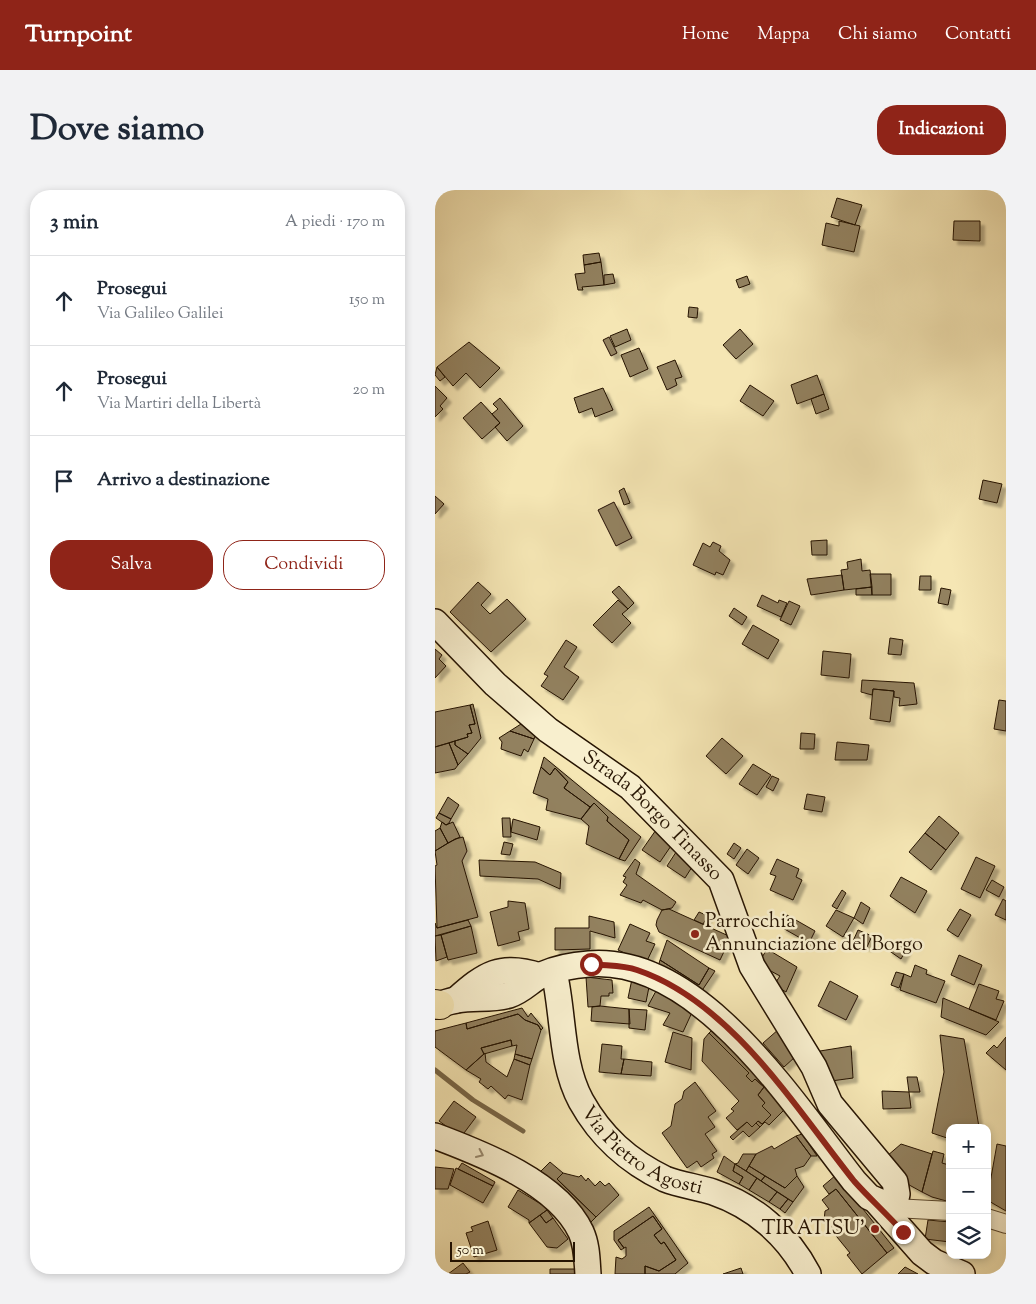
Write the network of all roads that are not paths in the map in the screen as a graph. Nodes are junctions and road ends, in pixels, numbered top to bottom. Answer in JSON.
{"nodes":[{"id":1,"x":435,"y":622,"type":"edge"},
{"id":2,"x":535,"y":976,"type":"junction"},
{"id":3,"x":442,"y":1004,"type":"edge"},
{"id":4,"x":435,"y":1136,"type":"edge"},
{"id":5,"x":885,"y":1205,"type":"junction"},
{"id":6,"x":930,"y":1210,"type":"junction"},
{"id":7,"x":946,"y":1212,"type":"edge"},
{"id":8,"x":991,"y":1219,"type":"edge"},
{"id":9,"x":1006,"y":1224,"type":"edge"},
{"id":10,"x":912,"y":1243,"type":"junction"},
{"id":11,"x":588,"y":1274,"type":"edge"},
{"id":12,"x":807,"y":1274,"type":"edge"},
{"id":13,"x":962,"y":1274,"type":"edge"}],
"edges":[{"from":1,"to":5,"type":"main road","name":"Strada Borgo Tinasso"},
{"from":2,"to":3,"type":"main road"},
{"from":2,"to":5,"type":"main road"},
{"from":2,"to":12,"type":"main road","name":"Via Pietro Agosti"},
{"from":4,"to":11,"type":"main road","one_way":true},
{"from":5,"to":6,"type":"street"},
{"from":5,"to":10,"type":"main road"},
{"from":6,"to":7,"type":"street"},
{"from":6,"to":10,"type":"street"},
{"from":8,"to":9,"type":"street"},
{"from":10,"to":13,"type":"main road"}]}
